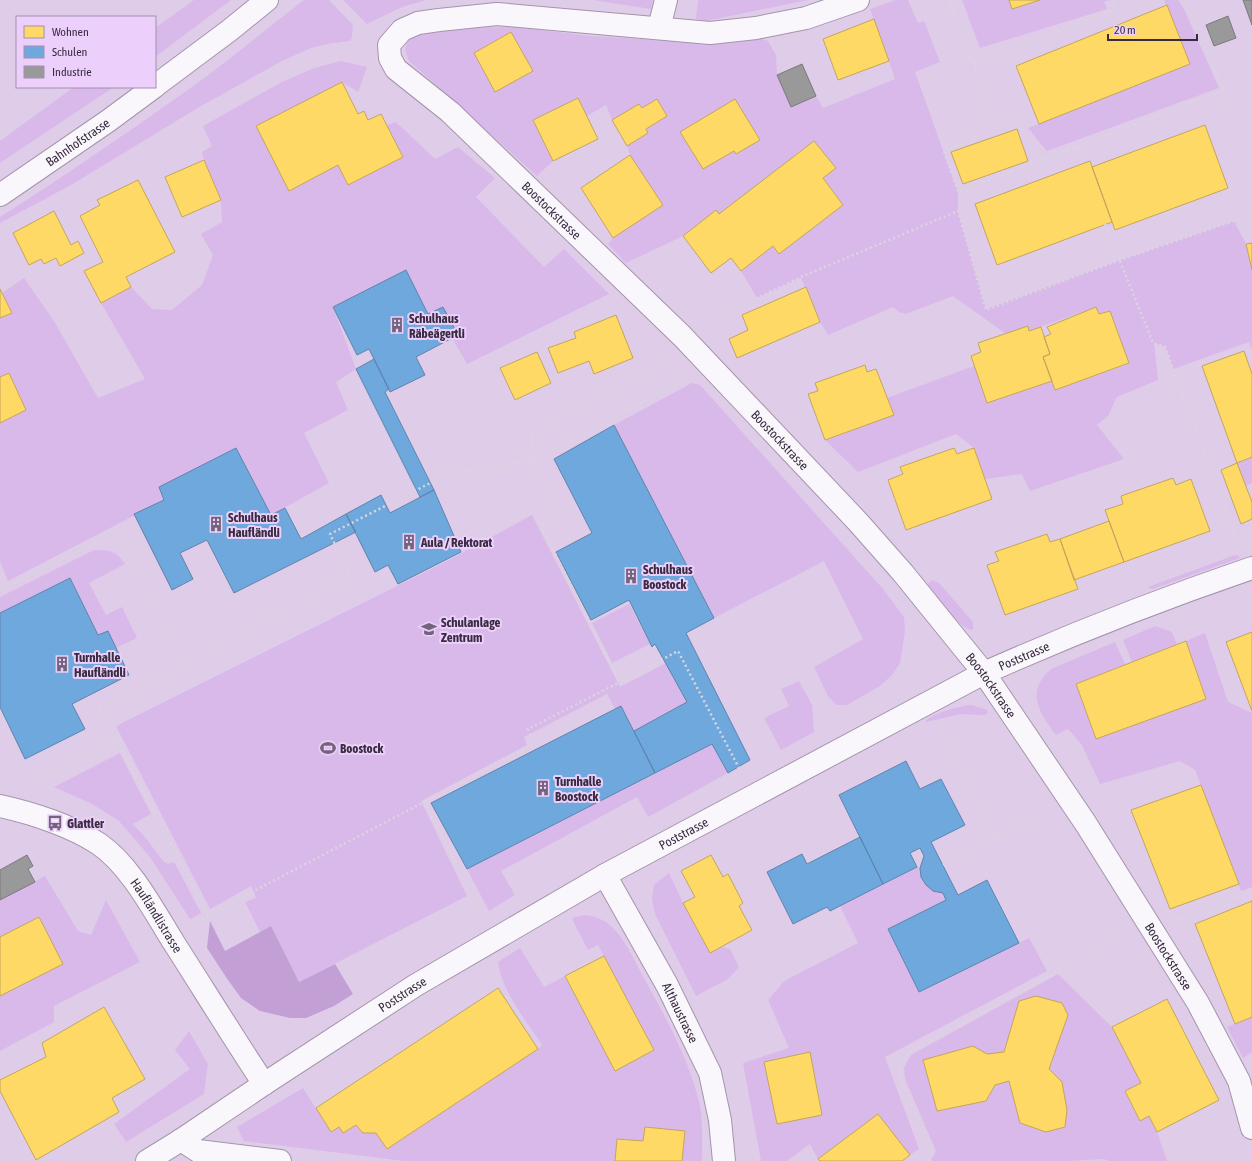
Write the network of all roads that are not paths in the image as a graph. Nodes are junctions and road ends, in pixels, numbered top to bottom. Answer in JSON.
{"nodes":[{"id":1,"x":267,"y":0,"type":"edge"},
{"id":2,"x":666,"y":0,"type":"edge"},
{"id":3,"x":858,"y":0,"type":"edge"},
{"id":4,"x":660,"y":28,"type":"junction"},
{"id":5,"x":156,"y":86,"type":"edge"},
{"id":6,"x":154,"y":88,"type":"edge"},
{"id":7,"x":0,"y":195,"type":"edge"},
{"id":8,"x":1252,"y":568,"type":"edge"},
{"id":9,"x":984,"y":673,"type":"junction"},
{"id":10,"x":0,"y":806,"type":"edge"},
{"id":11,"x":606,"y":875,"type":"junction"},
{"id":12,"x":264,"y":1084,"type":"junction"},
{"id":13,"x":1252,"y":1128,"type":"edge"},
{"id":14,"x":181,"y":1140,"type":"junction"},
{"id":15,"x":147,"y":1161,"type":"edge"},
{"id":16,"x":280,"y":1161,"type":"edge"},
{"id":17,"x":724,"y":1161,"type":"edge"}],
"edges":[{"from":1,"to":5,"type":"street","name":"Bahnhofstrasse"},
{"from":2,"to":4,"type":"street"},
{"from":3,"to":4,"type":"street","name":"Boostockstrasse"},
{"from":4,"to":9,"type":"street","name":"Boostockstrasse"},
{"from":6,"to":7,"type":"street","name":"Bahnhofstrasse"},
{"from":8,"to":9,"type":"street","name":"Poststrasse"},
{"from":9,"to":11,"type":"street","name":"Poststrasse"},
{"from":9,"to":13,"type":"street","name":"Boostockstrasse"},
{"from":10,"to":12,"type":"street","name":"Haufländlistrasse"},
{"from":11,"to":12,"type":"street","name":"Poststrasse"},
{"from":11,"to":17,"type":"street","name":"Althaustrasse"},
{"from":12,"to":14,"type":"street","name":"Poststrasse"},
{"from":14,"to":15,"type":"street","name":"Poststrasse"},
{"from":14,"to":16,"type":"street"}]}
